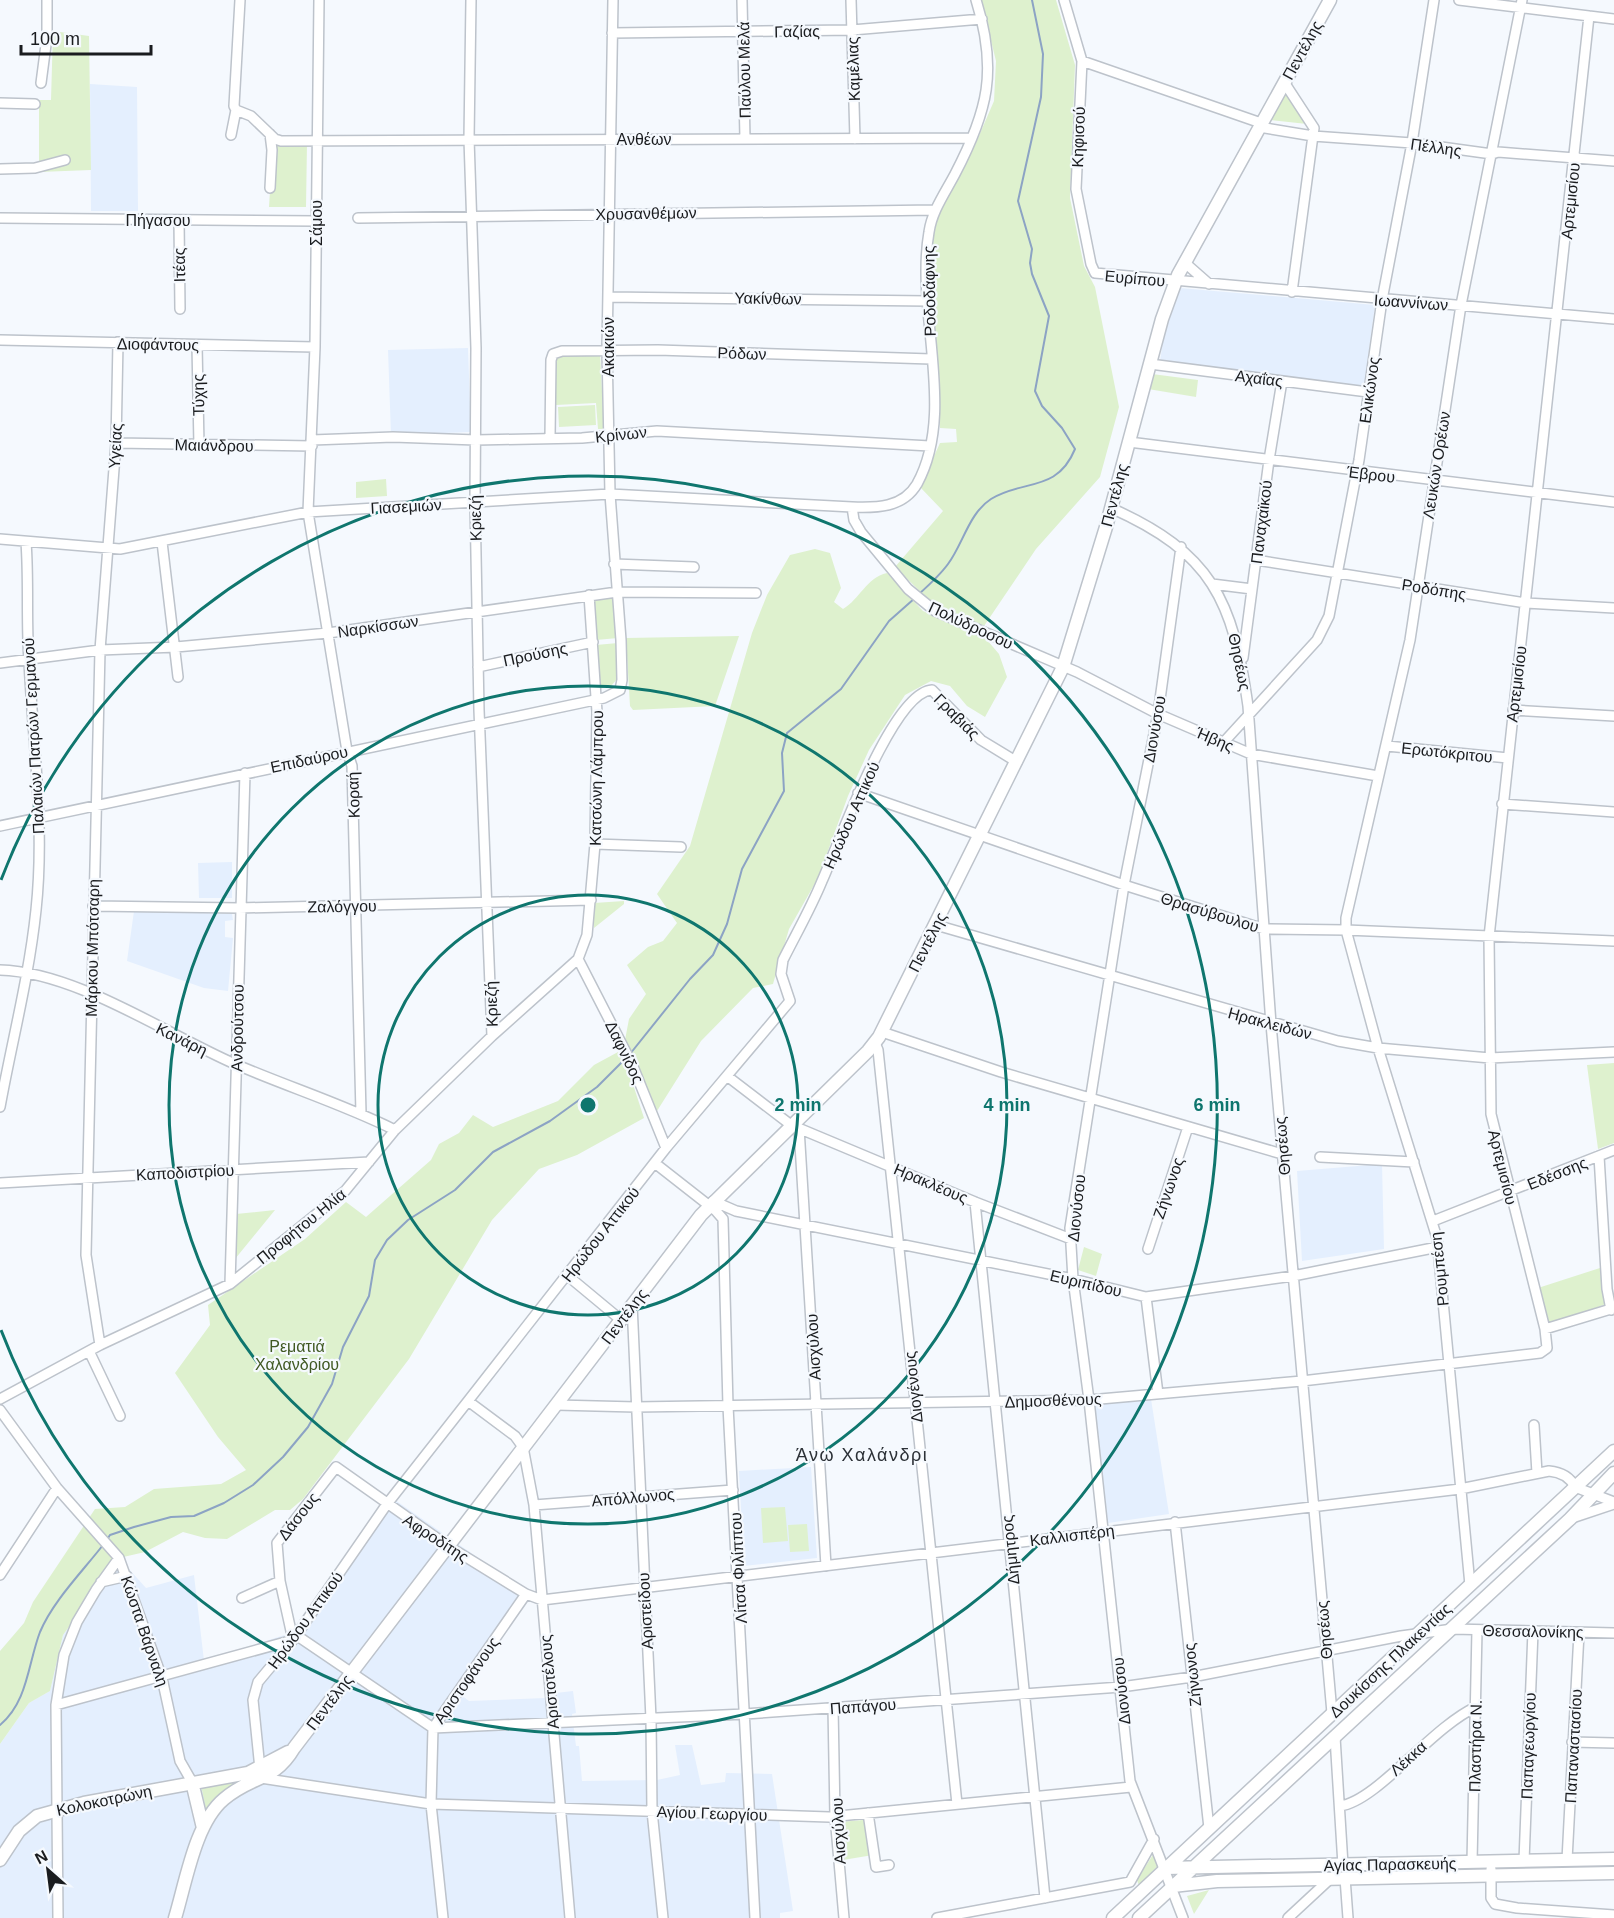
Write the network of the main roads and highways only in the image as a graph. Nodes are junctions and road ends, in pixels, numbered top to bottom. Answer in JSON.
{"nodes":[{"id":1,"x":1330,"y":0,"type":"edge"},
{"id":2,"x":1614,"y":1451,"type":"edge"},
{"id":3,"x":1614,"y":1473,"type":"edge"},
{"id":4,"x":294,"y":1748,"type":"junction"},
{"id":5,"x":261,"y":1773,"type":"junction"},
{"id":6,"x":192,"y":1782,"type":"junction"},
{"id":7,"x":203,"y":1828,"type":"junction"},
{"id":8,"x":1614,"y":1859,"type":"edge"},
{"id":9,"x":0,"y":1860,"type":"edge"},
{"id":10,"x":1165,"y":1868,"type":"junction"},
{"id":11,"x":1193,"y":1868,"type":"junction"},
{"id":12,"x":1614,"y":1873,"type":"edge"},
{"id":13,"x":1172,"y":1887,"type":"junction"},
{"id":14,"x":174,"y":1918,"type":"edge"},
{"id":15,"x":1113,"y":1918,"type":"edge"},
{"id":16,"x":1139,"y":1918,"type":"edge"}],
"edges":[{"from":1,"to":4,"type":"main road","name":"Πεντέλης"},
{"from":2,"to":10,"type":"main road","name":"Δουκίσσης Πλακεντίας"},
{"from":3,"to":11,"type":"main road","name":"Δουκίσσης Πλακεντίας"},
{"from":4,"to":5,"type":"main road"},
{"from":4,"to":5,"type":"main road"},
{"from":5,"to":6,"type":"main road","name":"Κολοκοτρώνη"},
{"from":5,"to":7,"type":"main road"},
{"from":6,"to":7,"type":"main road"},
{"from":6,"to":9,"type":"main road","name":"Κολοκοτρώνη"},
{"from":7,"to":14,"type":"main road"},
{"from":8,"to":11,"type":"main road","name":"Αγίας Παρασκευής"},
{"from":10,"to":11,"type":"main road","name":"Αγίας Παρασκευής"},
{"from":10,"to":15,"type":"main road","name":"Δουκίσσης Πλακεντίας"},
{"from":11,"to":13,"type":"main road","name":"Δουκίσσης Πλακεντίας"},
{"from":12,"to":13,"type":"main road","name":"Αγίας Παρασκευής"},
{"from":13,"to":16,"type":"main road","name":"Δουκίσσης Πλακεντίας"}]}
